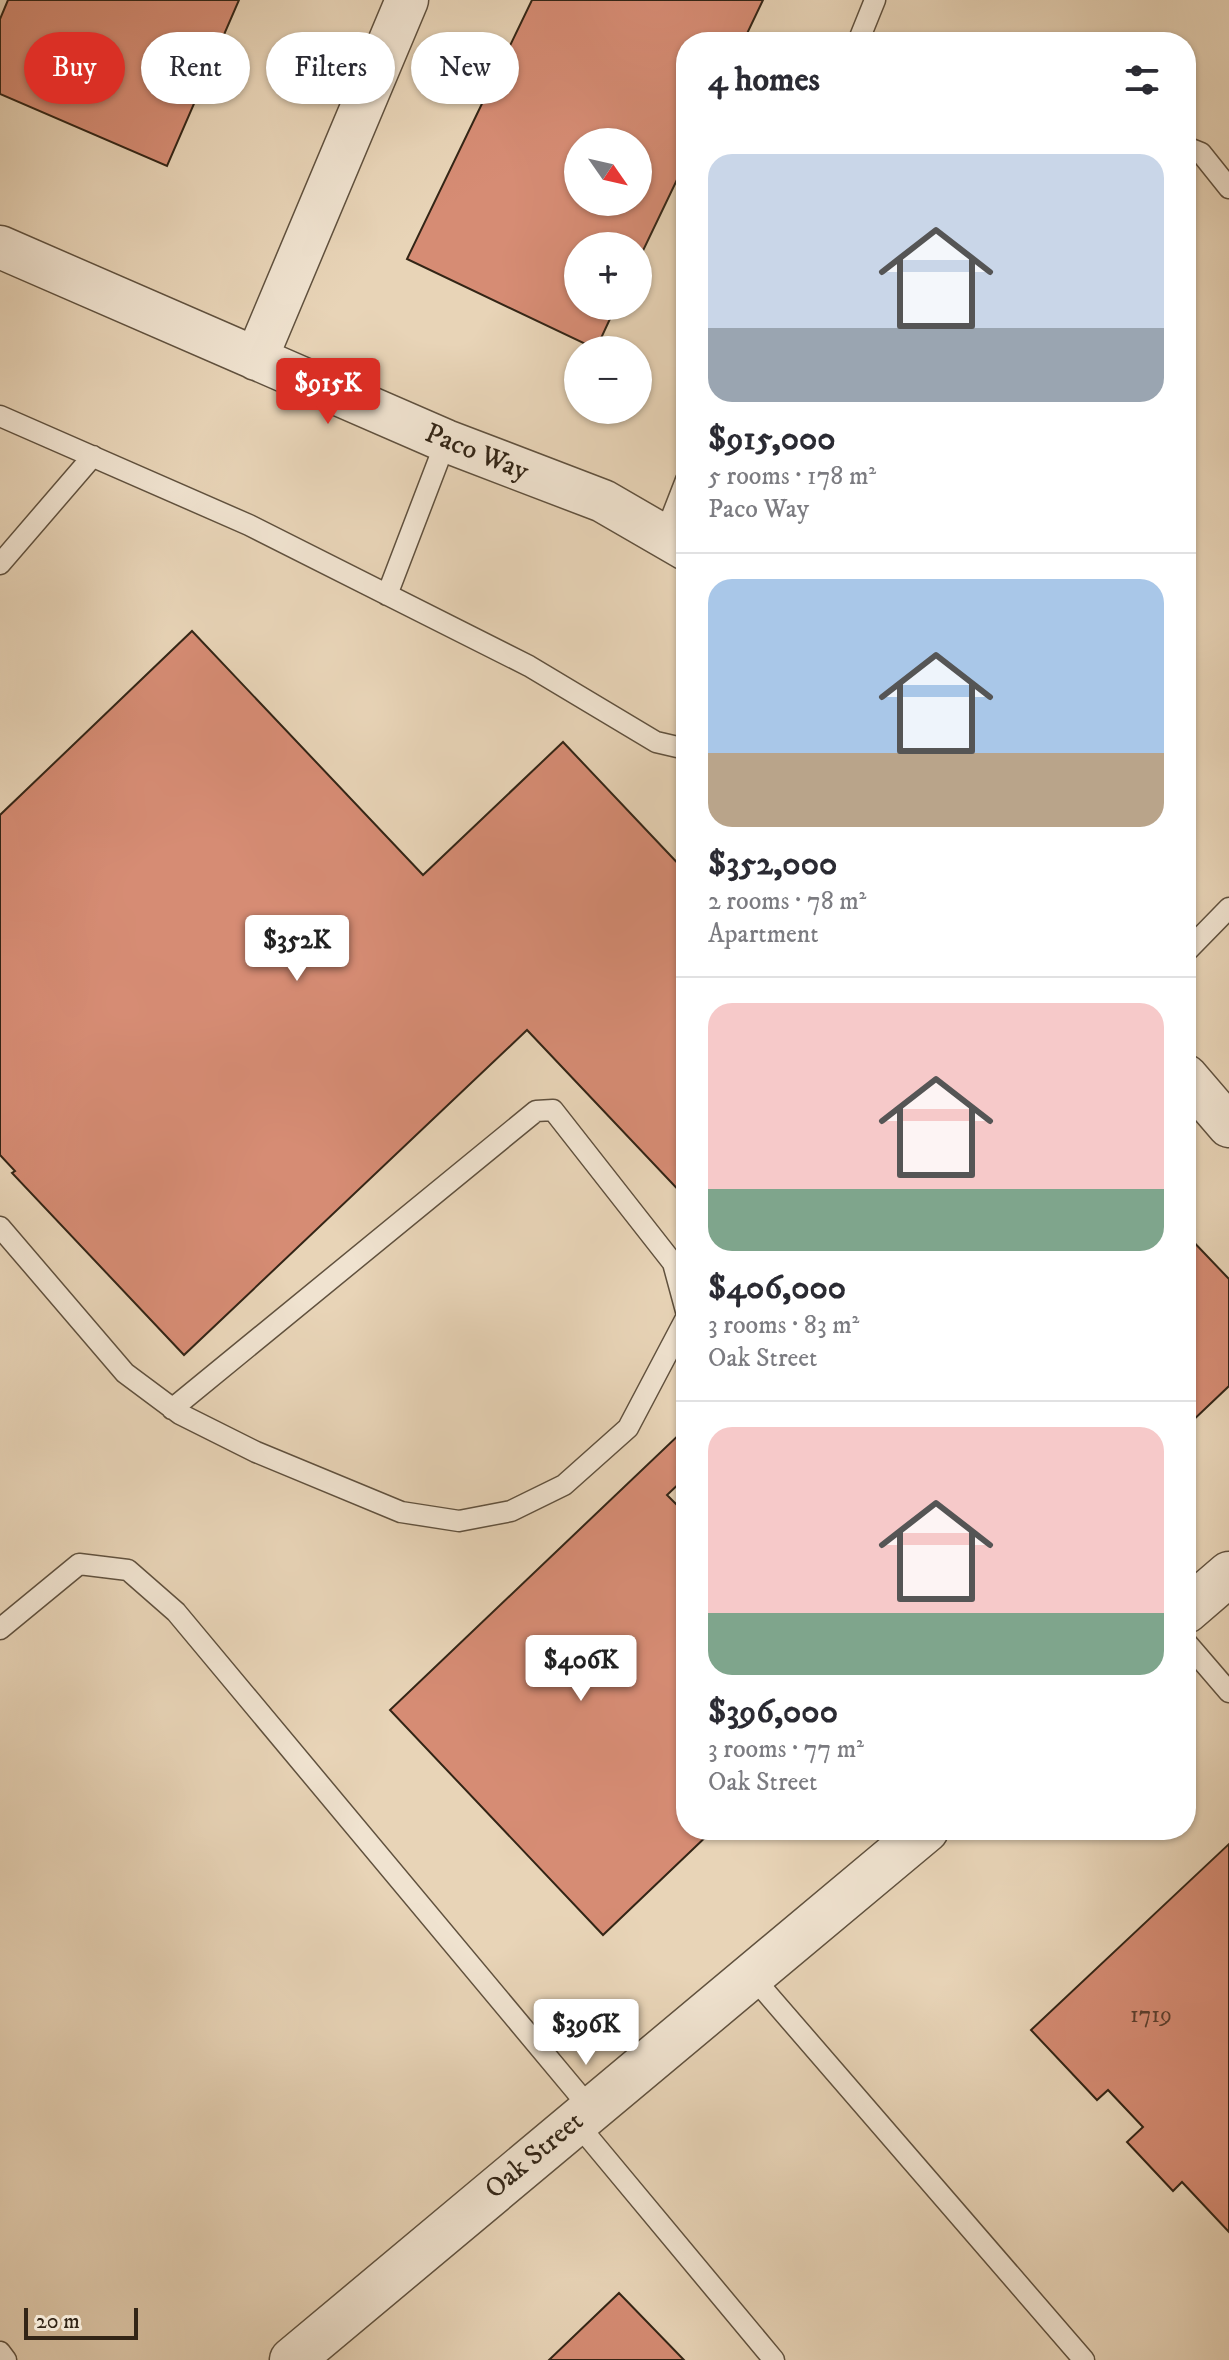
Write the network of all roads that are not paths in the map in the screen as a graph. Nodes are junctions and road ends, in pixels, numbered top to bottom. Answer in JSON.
{"nodes":[{"id":1,"x":407,"y":0,"type":"edge"},
{"id":2,"x":875,"y":0,"type":"edge"},
{"id":3,"x":862,"y":32,"type":"edge"},
{"id":4,"x":1196,"y":151,"type":"edge"},
{"id":5,"x":1229,"y":188,"type":"edge"},
{"id":6,"x":1,"y":250,"type":"edge"},
{"id":7,"x":256,"y":359,"type":"junction"},
{"id":8,"x":0,"y":416,"type":"edge"},
{"id":9,"x":446,"y":441,"type":"junction"},
{"id":10,"x":93,"y":456,"type":"junction"},
{"id":11,"x":675,"y":542,"type":"edge"},
{"id":12,"x":0,"y":564,"type":"edge"},
{"id":13,"x":387,"y":595,"type":"junction"},
{"id":14,"x":676,"y":747,"type":"edge"},
{"id":15,"x":1229,"y":908,"type":"edge"},
{"id":16,"x":1196,"y":942,"type":"edge"},
{"id":17,"x":1196,"y":1088,"type":"edge"},
{"id":18,"x":1229,"y":1126,"type":"edge"},
{"id":19,"x":0,"y":1227,"type":"edge"},
{"id":20,"x":676,"y":1271,"type":"edge"},
{"id":21,"x":676,"y":1337,"type":"edge"},
{"id":22,"x":172,"y":1409,"type":"junction"},
{"id":23,"x":1229,"y":1574,"type":"edge"},
{"id":24,"x":1196,"y":1602,"type":"edge"},
{"id":25,"x":0,"y":1629,"type":"edge"},
{"id":26,"x":1196,"y":1654,"type":"edge"},
{"id":27,"x":1229,"y":1692,"type":"edge"},
{"id":28,"x":914,"y":1840,"type":"edge"},
{"id":29,"x":751,"y":1975,"type":"junction"},
{"id":30,"x":582,"y":2114,"type":"junction"},
{"id":31,"x":0,"y":2352,"type":"edge"},
{"id":32,"x":6,"y":2360,"type":"edge"},
{"id":33,"x":292,"y":2360,"type":"edge"},
{"id":34,"x":774,"y":2360,"type":"edge"},
{"id":35,"x":1084,"y":2360,"type":"edge"}],
"edges":[{"from":1,"to":7,"type":"street"},
{"from":2,"to":3,"type":"lane"},
{"from":4,"to":5,"type":"lane"},
{"from":6,"to":7,"type":"street","name":"Paco Way"},
{"from":7,"to":9,"type":"street","name":"Paco Way"},
{"from":8,"to":10,"type":"lane"},
{"from":9,"to":11,"type":"street","name":"Paco Way"},
{"from":9,"to":13,"type":"lane"},
{"from":10,"to":12,"type":"lane"},
{"from":10,"to":13,"type":"lane"},
{"from":13,"to":14,"type":"lane"},
{"from":15,"to":16,"type":"lane"},
{"from":17,"to":18,"type":"street"},
{"from":19,"to":22,"type":"lane"},
{"from":20,"to":22,"type":"lane"},
{"from":21,"to":22,"type":"lane"},
{"from":23,"to":24,"type":"street"},
{"from":25,"to":30,"type":"lane"},
{"from":26,"to":27,"type":"lane"},
{"from":28,"to":29,"type":"street","name":"Oak Street"},
{"from":29,"to":30,"type":"street","name":"Oak Street"},
{"from":29,"to":35,"type":"lane"},
{"from":30,"to":33,"type":"street","name":"Oak Street"},
{"from":30,"to":34,"type":"lane"},
{"from":31,"to":32,"type":"lane"}]}
